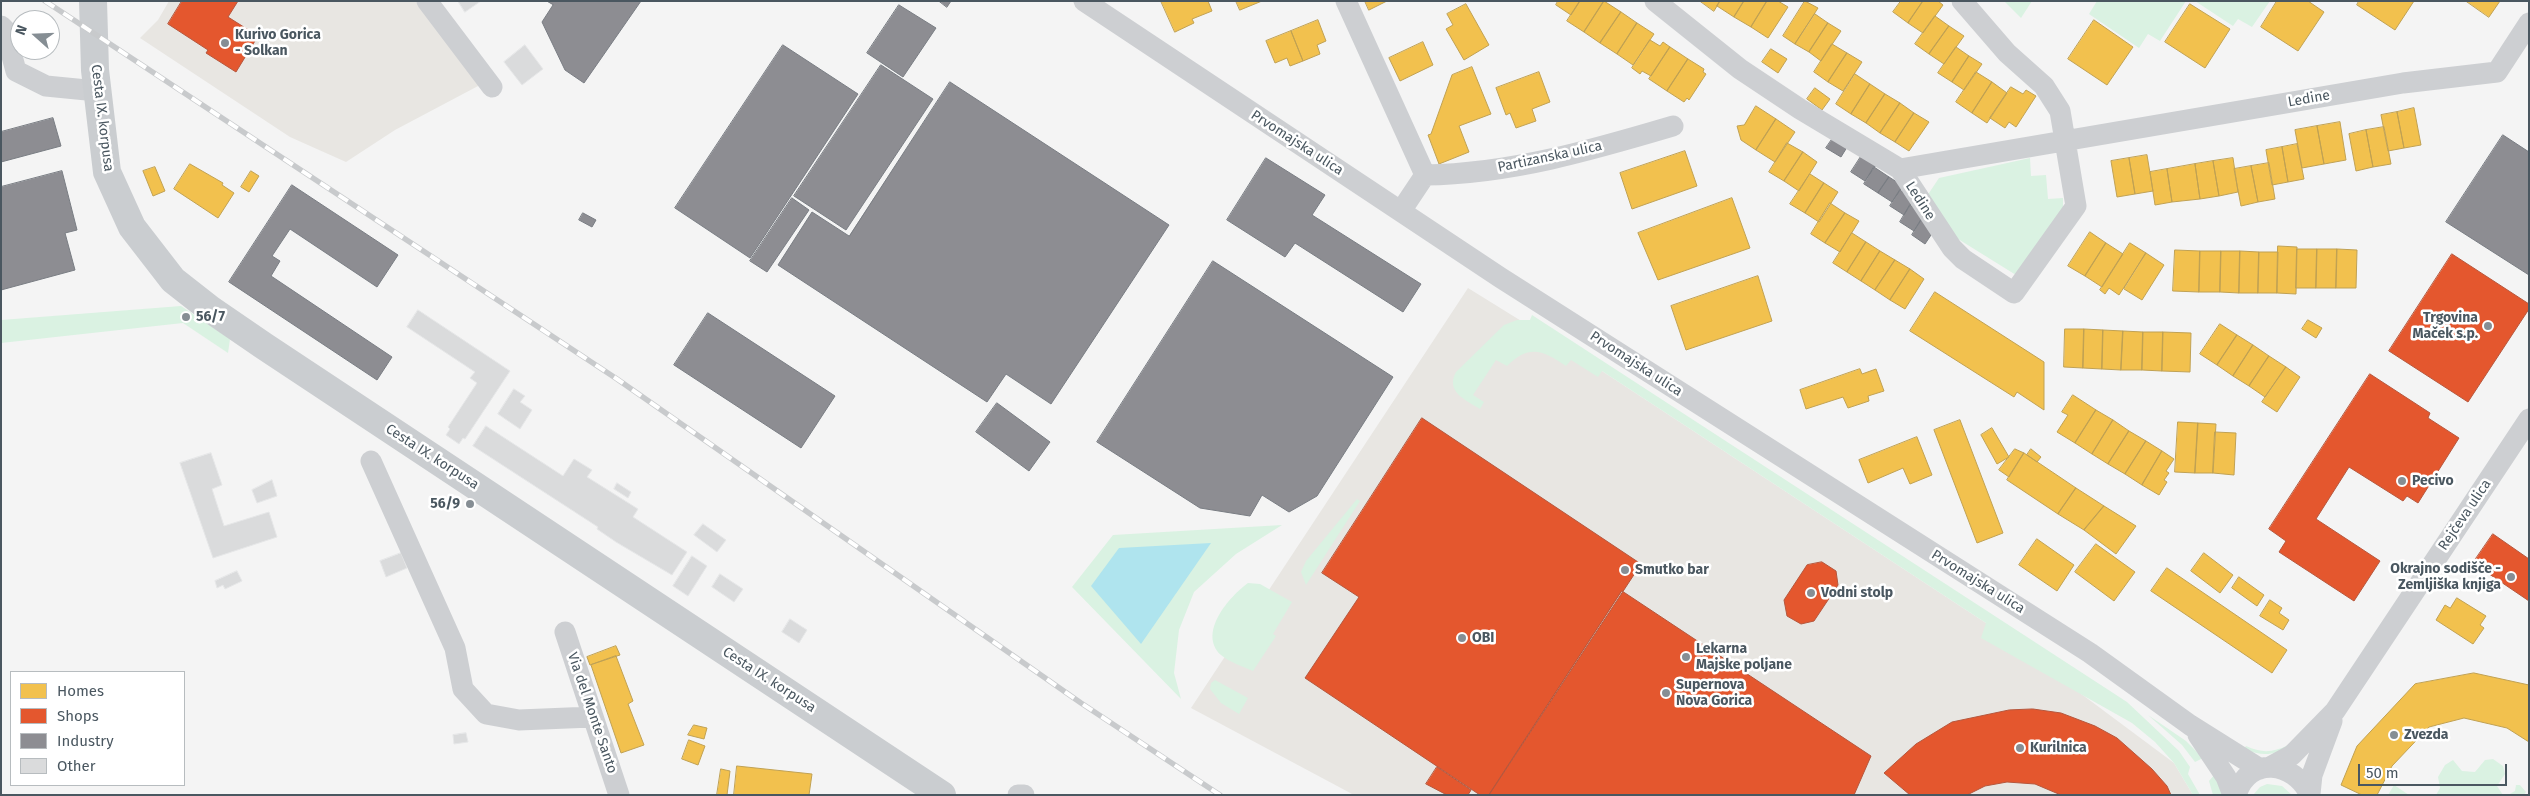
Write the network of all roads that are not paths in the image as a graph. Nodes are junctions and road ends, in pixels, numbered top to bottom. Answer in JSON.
{"nodes":[{"id":1,"x":92,"y":1,"type":"edge"},
{"id":2,"x":427,"y":1,"type":"edge"},
{"id":3,"x":1084,"y":1,"type":"edge"},
{"id":4,"x":1346,"y":1,"type":"edge"},
{"id":5,"x":1655,"y":1,"type":"edge"},
{"id":6,"x":1962,"y":1,"type":"edge"},
{"id":7,"x":2529,"y":23,"type":"edge"},
{"id":8,"x":1,"y":26,"type":"edge"},
{"id":9,"x":492,"y":87,"type":"dead end"},
{"id":10,"x":97,"y":92,"type":"junction"},
{"id":11,"x":1673,"y":126,"type":"dead end"},
{"id":12,"x":2065,"y":140,"type":"junction"},
{"id":13,"x":1900,"y":169,"type":"junction"},
{"id":14,"x":1426,"y":175,"type":"junction"},
{"id":15,"x":1401,"y":212,"type":"junction"},
{"id":16,"x":2529,"y":419,"type":"edge"},
{"id":17,"x":371,"y":462,"type":"dead end"},
{"id":18,"x":565,"y":632,"type":"dead end"},
{"id":19,"x":2335,"y":711,"type":"junction"},
{"id":20,"x":592,"y":717,"type":"junction"},
{"id":21,"x":2190,"y":725,"type":"junction"},
{"id":22,"x":2265,"y":768,"type":"junction"},
{"id":23,"x":2310,"y":794,"type":"edge"},
{"id":24,"x":619,"y":795,"type":"edge"},
{"id":25,"x":942,"y":795,"type":"edge"},
{"id":26,"x":1018,"y":795,"type":"edge"},
{"id":27,"x":1024,"y":795,"type":"edge"},
{"id":28,"x":2234,"y":795,"type":"edge"}],
"edges":[{"from":1,"to":10,"type":"main road","name":"Cesta IX. korpusa"},
{"from":2,"to":9,"type":"street"},
{"from":3,"to":15,"type":"street","name":"Prvomajska ulica"},
{"from":4,"to":14,"type":"street"},
{"from":5,"to":13,"type":"street","name":"Ledine"},
{"from":6,"to":12,"type":"street"},
{"from":7,"to":12,"type":"street","name":"Ledine"},
{"from":8,"to":10,"type":"street"},
{"from":10,"to":25,"type":"main road","name":"Cesta IX. korpusa"},
{"from":11,"to":14,"type":"street","name":"Partizanska ulica"},
{"from":12,"to":13,"type":"street","name":"Ledine"},
{"from":12,"to":13,"type":"street","name":"Ledine"},
{"from":14,"to":15,"type":"street"},
{"from":15,"to":21,"type":"street","name":"Prvomajska ulica"},
{"from":16,"to":19,"type":"street","name":"Rejčeva ulica"},
{"from":17,"to":20,"type":"street"},
{"from":18,"to":20,"type":"street","name":"Via del Monte Santo"},
{"from":19,"to":22,"type":"street","name":"Rejčeva ulica"},
{"from":19,"to":23,"type":"street","name":"Rejčeva ulica"},
{"from":20,"to":24,"type":"street","name":"Via del Monte Santo"},
{"from":21,"to":22,"type":"street","name":"Prvomajska ulica"},
{"from":21,"to":28,"type":"street","name":"Prvomajska ulica"},
{"from":22,"to":23,"type":"street","name":"Prvomajska ulica"},
{"from":22,"to":28,"type":"street","name":"Prvomajska ulica"},
{"from":26,"to":27,"type":"street"}]}
